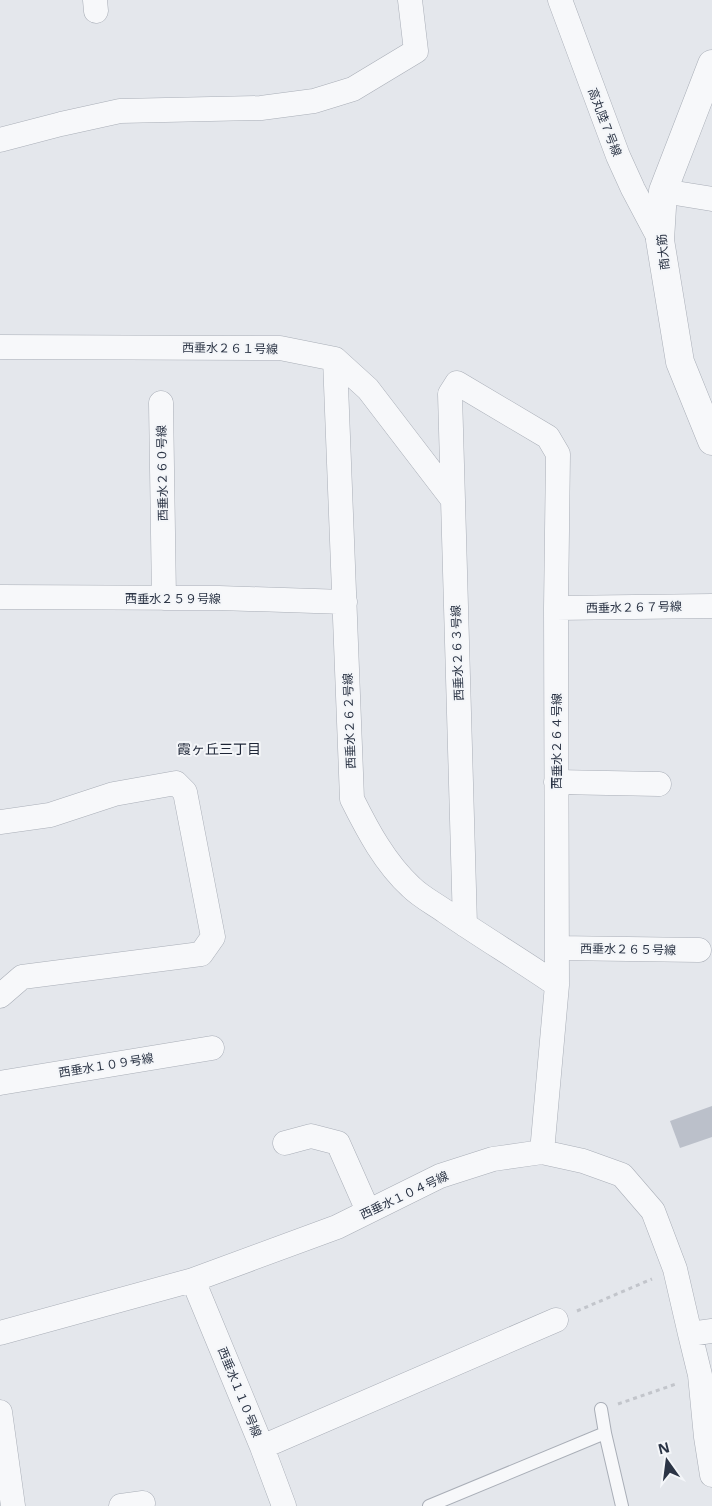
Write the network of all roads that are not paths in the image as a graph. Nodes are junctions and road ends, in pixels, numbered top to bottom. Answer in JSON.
{"nodes":[{"id":1,"x":410,"y":0,"type":"edge"},
{"id":2,"x":560,"y":0,"type":"edge"},
{"id":3,"x":712,"y":64,"type":"edge"},
{"id":4,"x":0,"y":140,"type":"edge"},
{"id":5,"x":663,"y":191,"type":"junction"},
{"id":6,"x":712,"y":199,"type":"edge"},
{"id":7,"x":660,"y":240,"type":"junction"},
{"id":8,"x":0,"y":347,"type":"edge"},
{"id":9,"x":335,"y":359,"type":"junction"},
{"id":10,"x":457,"y":382,"type":"joint"},
{"id":11,"x":161,"y":403,"type":"dead end"},
{"id":12,"x":712,"y":442,"type":"edge"},
{"id":13,"x":453,"y":500,"type":"junction"},
{"id":14,"x":0,"y":597,"type":"edge"},
{"id":15,"x":164,"y":598,"type":"junction"},
{"id":16,"x":346,"y":602,"type":"junction"},
{"id":17,"x":712,"y":606,"type":"edge"},
{"id":18,"x":556,"y":608,"type":"junction"},
{"id":19,"x":556,"y":782,"type":"junction"},
{"id":20,"x":659,"y":784,"type":"dead end"},
{"id":21,"x":0,"y":822,"type":"edge"},
{"id":22,"x":465,"y":925,"type":"junction"},
{"id":23,"x":557,"y":948,"type":"junction"},
{"id":24,"x":699,"y":950,"type":"dead end"},
{"id":25,"x":558,"y":985,"type":"junction"},
{"id":26,"x":0,"y":996,"type":"edge"},
{"id":27,"x":212,"y":1048,"type":"dead end"},
{"id":28,"x":0,"y":1082,"type":"edge"},
{"id":29,"x":285,"y":1143,"type":"dead end"},
{"id":30,"x":542,"y":1152,"type":"junction"},
{"id":31,"x":368,"y":1211,"type":"junction"},
{"id":32,"x":193,"y":1280,"type":"junction"},
{"id":33,"x":556,"y":1320,"type":"road end"},
{"id":34,"x":701,"y":1332,"type":"edge"},
{"id":35,"x":0,"y":1333,"type":"edge"},
{"id":36,"x":601,"y":1409,"type":"road end"},
{"id":37,"x":0,"y":1412,"type":"edge"},
{"id":38,"x":605,"y":1433,"type":"junction"},
{"id":39,"x":1,"y":1437,"type":"edge"},
{"id":40,"x":262,"y":1448,"type":"junction"},
{"id":41,"x":712,"y":1474,"type":"edge"},
{"id":42,"x":14,"y":1506,"type":"edge"},
{"id":43,"x":284,"y":1506,"type":"edge"},
{"id":44,"x":429,"y":1506,"type":"edge"},
{"id":45,"x":622,"y":1506,"type":"edge"}],
"edges":[{"from":1,"to":4,"type":"street"},
{"from":2,"to":7,"type":"street","name":"高丸陸７号線"},
{"from":3,"to":5,"type":"street","name":"商大筋"},
{"from":5,"to":6,"type":"street"},
{"from":5,"to":7,"type":"street","name":"商大筋"},
{"from":7,"to":12,"type":"street","name":"商大筋"},
{"from":8,"to":9,"type":"street","name":"西垂水２６１号線"},
{"from":9,"to":13,"type":"street"},
{"from":9,"to":16,"type":"street","name":"西垂水２６２号線"},
{"from":10,"to":13,"type":"street","name":"西垂水２６３号線"},
{"from":10,"to":18,"type":"street","name":"西垂水２６４号線"},
{"from":11,"to":15,"type":"street","name":"西垂水２６０号線"},
{"from":13,"to":22,"type":"street","name":"西垂水２６３号線"},
{"from":14,"to":15,"type":"street","name":"西垂水２５９号線"},
{"from":15,"to":16,"type":"street","name":"西垂水２５９号線"},
{"from":16,"to":22,"type":"street","name":"西垂水２６２号線"},
{"from":17,"to":18,"type":"street","name":"西垂水２６７号線"},
{"from":18,"to":19,"type":"street","name":"西垂水２６４号線"},
{"from":19,"to":20,"type":"street"},
{"from":19,"to":23,"type":"street","name":"西垂水２６４号線"},
{"from":21,"to":26,"type":"street"},
{"from":22,"to":25,"type":"street","name":"西垂水２６２号線"},
{"from":23,"to":24,"type":"street","name":"西垂水２６５号線"},
{"from":23,"to":25,"type":"street","name":"西垂水２６４号線"},
{"from":25,"to":30,"type":"street","name":"西垂水２６４号線"},
{"from":27,"to":28,"type":"street","name":"西垂水１０９号線"},
{"from":29,"to":31,"type":"street"},
{"from":30,"to":31,"type":"street","name":"西垂水１０４号線"},
{"from":30,"to":34,"type":"street","name":"西垂水１０４号線"},
{"from":31,"to":32,"type":"street","name":"西垂水１０４号線"},
{"from":32,"to":35,"type":"street","name":"西垂水１０４号線"},
{"from":32,"to":40,"type":"street","name":"西垂水１１０号線"},
{"from":33,"to":40,"type":"street"},
{"from":34,"to":41,"type":"street","name":"西垂水１０４号線"},
{"from":36,"to":38,"type":"lane"},
{"from":37,"to":39,"type":"street"},
{"from":38,"to":44,"type":"lane"},
{"from":38,"to":45,"type":"lane"},
{"from":39,"to":42,"type":"street"},
{"from":40,"to":43,"type":"street","name":"西垂水１１０号線"}]}
